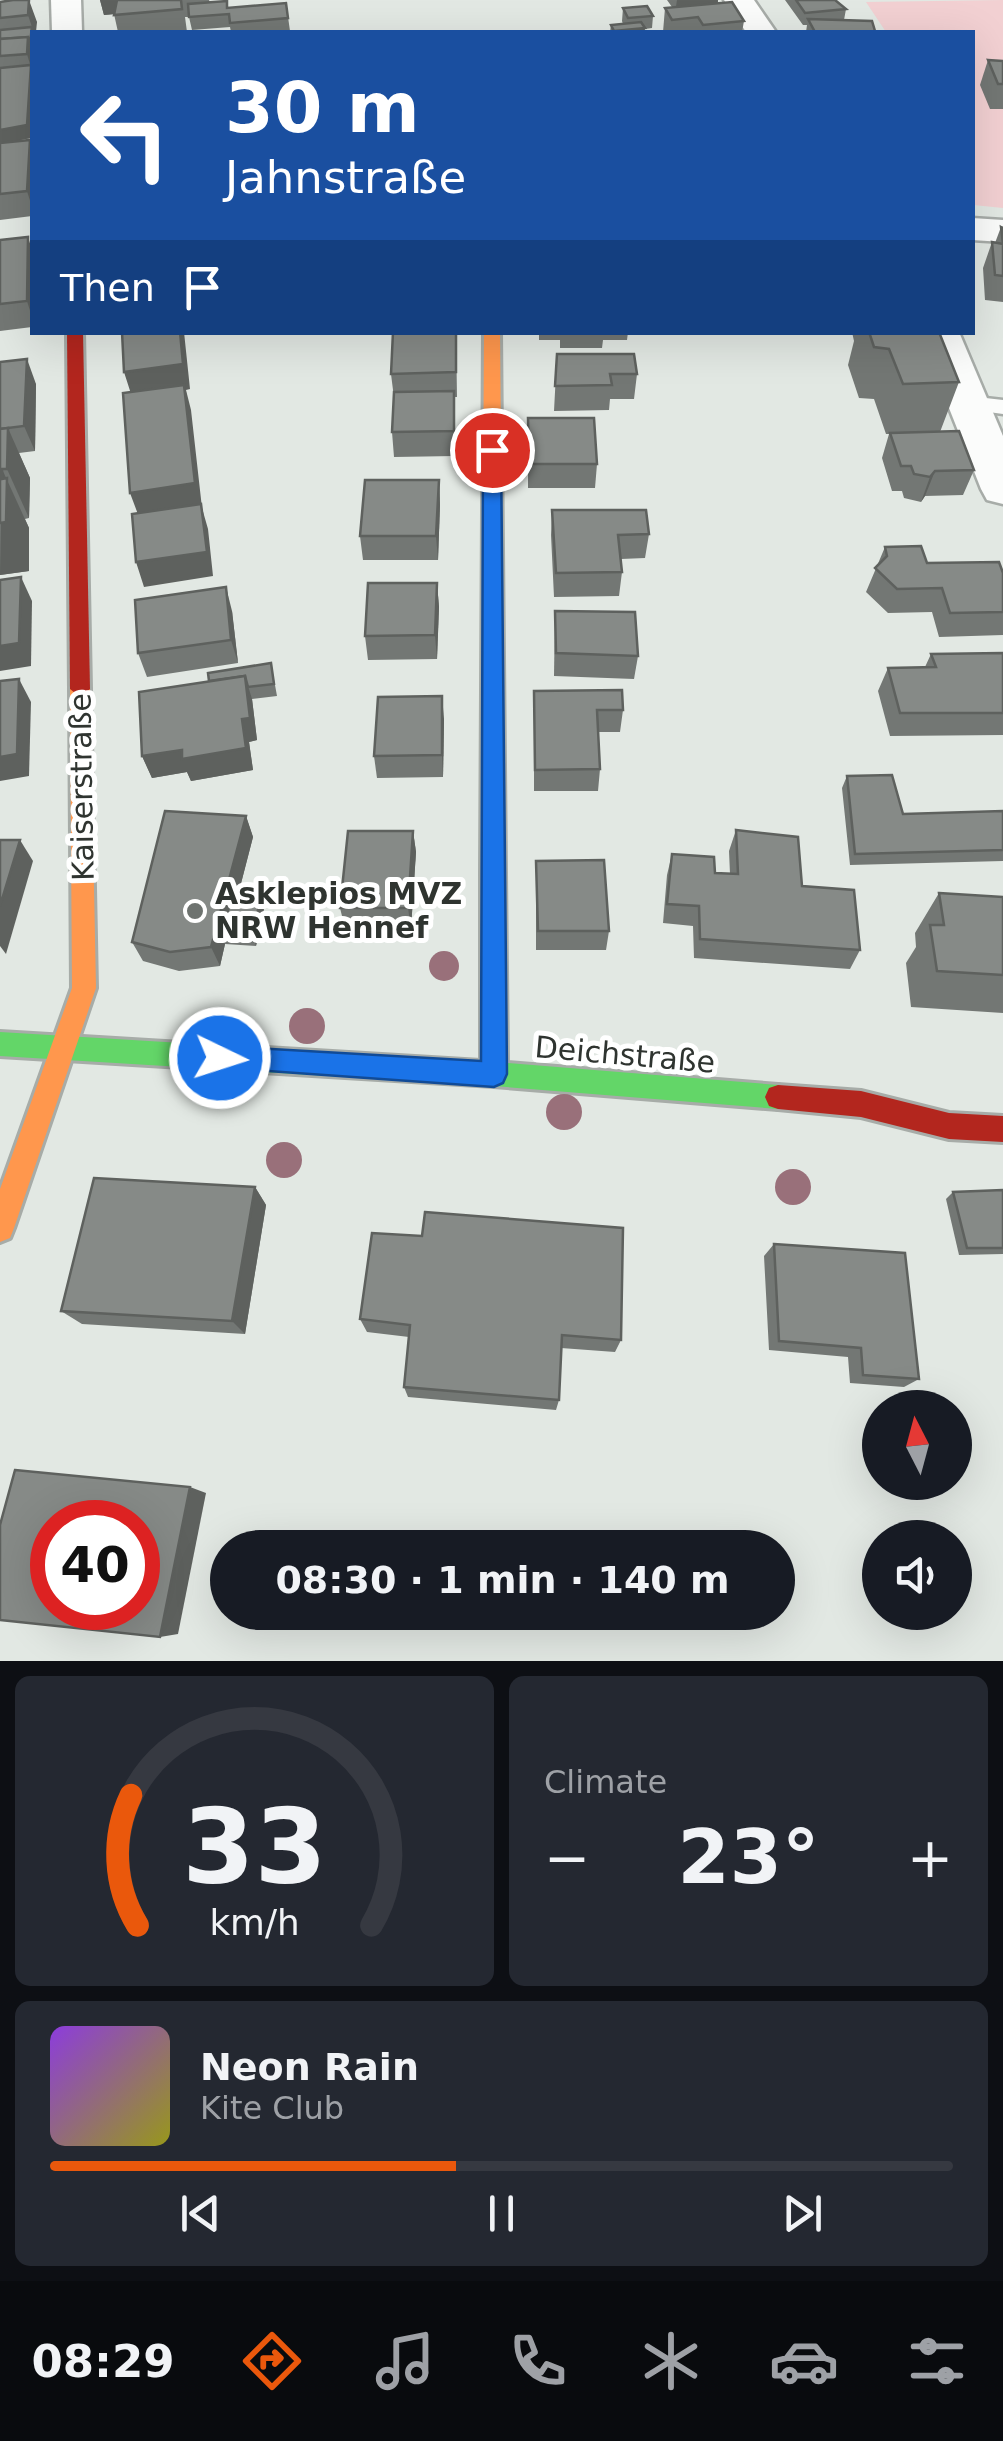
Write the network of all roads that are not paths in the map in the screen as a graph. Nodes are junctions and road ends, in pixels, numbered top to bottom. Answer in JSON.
{"nodes":[{"id":1,"x":66,"y":0,"type":"edge"},
{"id":2,"x":739,"y":0,"type":"edge"},
{"id":3,"x":67,"y":30,"type":"edge"},
{"id":4,"x":760,"y":30,"type":"edge"},
{"id":5,"x":975,"y":228,"type":"edge"},
{"id":6,"x":1003,"y":232,"type":"edge"},
{"id":7,"x":76,"y":335,"type":"edge"},
{"id":8,"x":492,"y":335,"type":"edge"},
{"id":9,"x":941,"y":335,"type":"edge"},
{"id":10,"x":985,"y":405,"type":"edge"},
{"id":11,"x":1003,"y":490,"type":"edge"},
{"id":12,"x":0,"y":1044,"type":"edge"},
{"id":13,"x":64,"y":1049,"type":"junction"},
{"id":14,"x":494,"y":1074,"type":"junction"},
{"id":15,"x":1003,"y":1129,"type":"edge"},
{"id":16,"x":0,"y":1228,"type":"edge"}],
"edges":[{"from":1,"to":3,"type":"street"},
{"from":2,"to":4,"type":"street"},
{"from":5,"to":6,"type":"street"},
{"from":7,"to":13,"type":"street","name":"Kaiserstraße"},
{"from":8,"to":14,"type":"street"},
{"from":9,"to":10,"type":"street"},
{"from":10,"to":11,"type":"street"},
{"from":12,"to":13,"type":"street","name":"Deichstraße"},
{"from":13,"to":14,"type":"street","name":"Deichstraße"},
{"from":13,"to":16,"type":"street","name":"Kaiserstraße"},
{"from":14,"to":15,"type":"street","name":"Deichstraße"}]}
